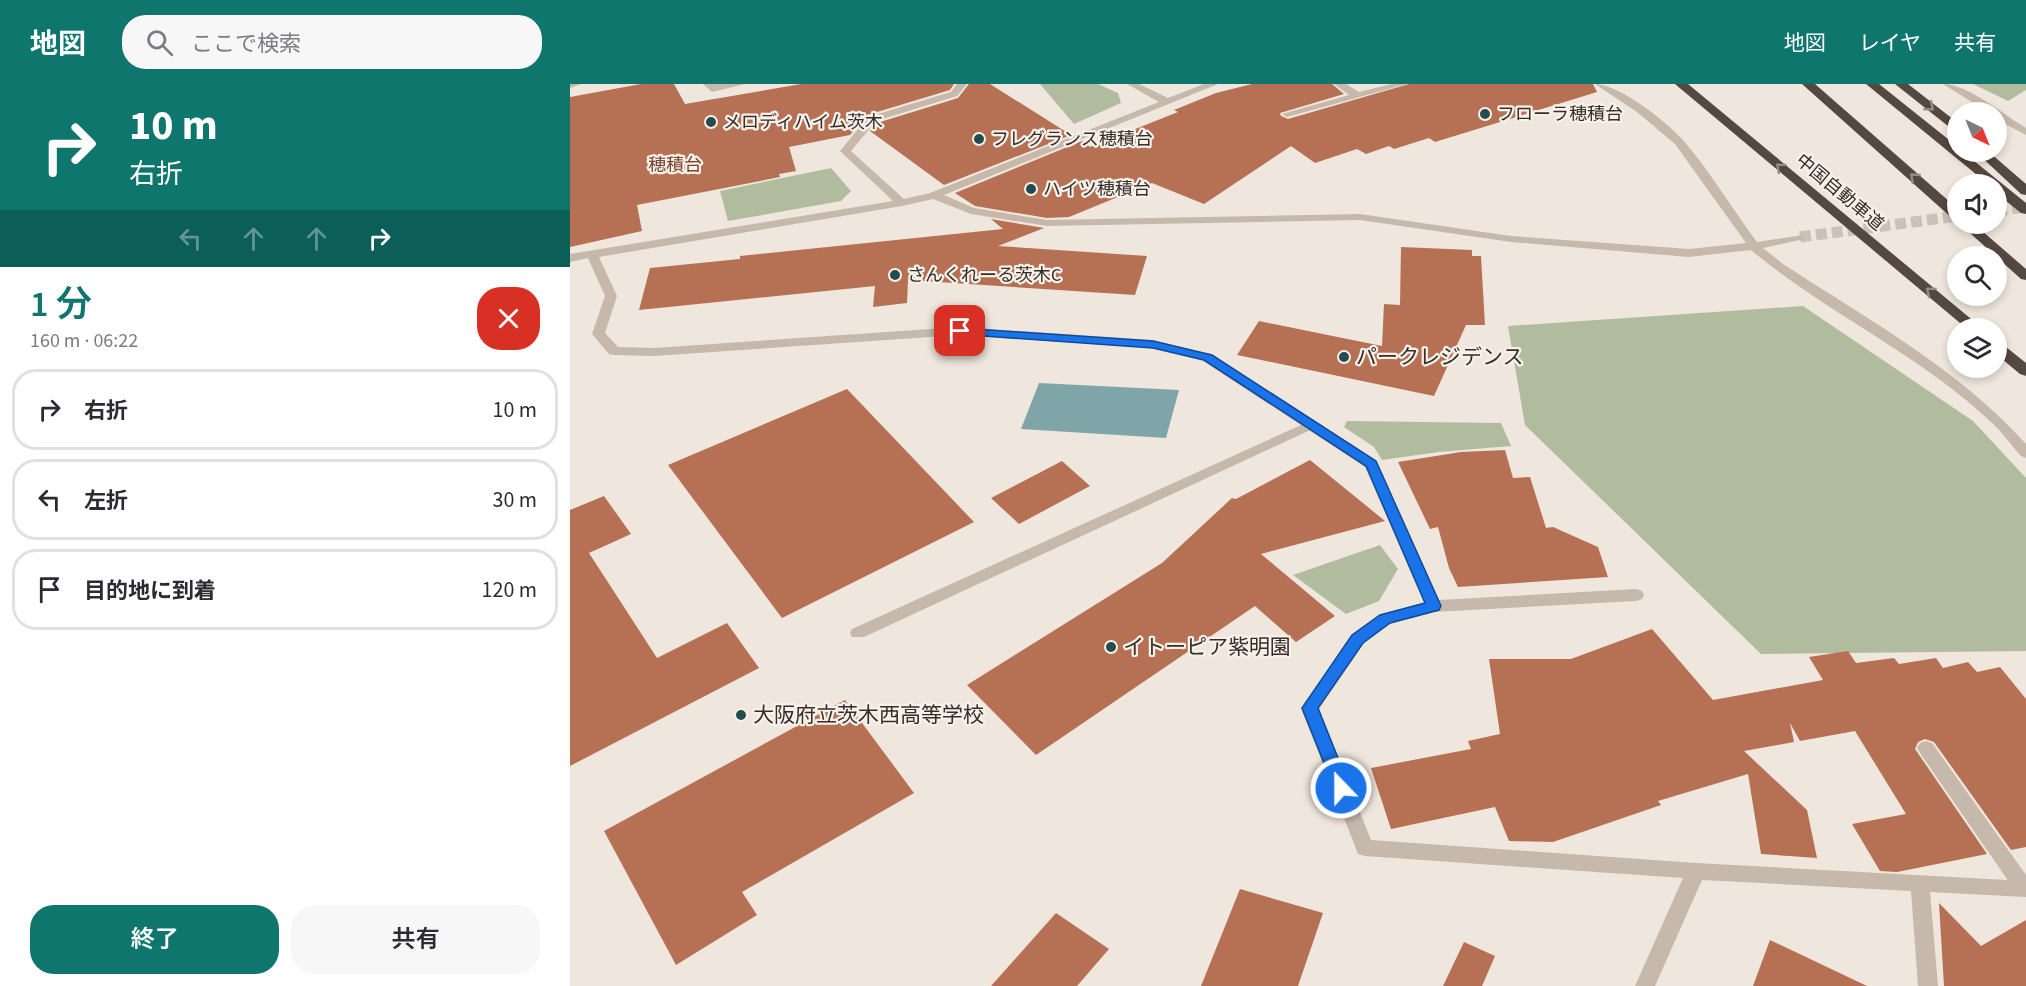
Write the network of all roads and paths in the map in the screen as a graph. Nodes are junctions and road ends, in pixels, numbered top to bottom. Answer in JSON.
{"nodes":[{"id":1,"x":576,"y":84,"type":"edge"},
{"id":2,"x":708,"y":84,"type":"edge"},
{"id":3,"x":740,"y":84,"type":"edge"},
{"id":4,"x":962,"y":84,"type":"edge"},
{"id":5,"x":1132,"y":84,"type":"edge"},
{"id":6,"x":1213,"y":84,"type":"edge"},
{"id":7,"x":1339,"y":84,"type":"edge"},
{"id":8,"x":1402,"y":84,"type":"edge"},
{"id":9,"x":1600,"y":84,"type":"edge"},
{"id":10,"x":1681,"y":84,"type":"edge"},
{"id":11,"x":1808,"y":84,"type":"edge"},
{"id":12,"x":1872,"y":84,"type":"edge"},
{"id":13,"x":1901,"y":84,"type":"edge"},
{"id":14,"x":1948,"y":84,"type":"edge"},
{"id":15,"x":570,"y":85,"type":"edge"},
{"id":16,"x":1356,"y":95,"type":"junction"},
{"id":17,"x":1167,"y":102,"type":"junction"},
{"id":18,"x":1977,"y":102,"type":"edge"},
{"id":19,"x":1287,"y":114,"type":"dead end"},
{"id":20,"x":2007,"y":120,"type":"edge"},
{"id":21,"x":1947,"y":121,"type":"edge"},
{"id":22,"x":2026,"y":132,"type":"edge"},
{"id":23,"x":1993,"y":162,"type":"edge"},
{"id":24,"x":1982,"y":174,"type":"edge"},
{"id":25,"x":2026,"y":191,"type":"edge"},
{"id":26,"x":2007,"y":194,"type":"edge"},
{"id":27,"x":934,"y":195,"type":"junction"},
{"id":28,"x":902,"y":203,"type":"junction"},
{"id":29,"x":1947,"y":206,"type":"edge"},
{"id":30,"x":2026,"y":210,"type":"edge"},
{"id":31,"x":1978,"y":234,"type":"edge"},
{"id":32,"x":1800,"y":237,"type":"tunnel mouth"},
{"id":33,"x":1754,"y":246,"type":"junction"},
{"id":34,"x":593,"y":256,"type":"junction"},
{"id":35,"x":570,"y":257,"type":"edge"},
{"id":36,"x":2026,"y":276,"type":"edge"},
{"id":37,"x":1963,"y":318,"type":"edge"},
{"id":38,"x":2007,"y":355,"type":"edge"},
{"id":39,"x":2026,"y":371,"type":"edge"},
{"id":40,"x":1312,"y":424,"type":"junction"},
{"id":41,"x":2026,"y":453,"type":"edge"},
{"id":42,"x":1636,"y":595,"type":"dead end"},
{"id":43,"x":1434,"y":606,"type":"junction"},
{"id":44,"x":858,"y":633,"type":"dead end"},
{"id":45,"x":1926,"y":748,"type":"dead end"},
{"id":46,"x":1696,"y":871,"type":"junction"},
{"id":47,"x":1920,"y":883,"type":"junction"},
{"id":48,"x":2026,"y":889,"type":"edge"},
{"id":49,"x":1645,"y":986,"type":"edge"},
{"id":50,"x":1928,"y":986,"type":"edge"}],
"edges":[{"from":1,"to":15,"type":"street"},
{"from":2,"to":3,"type":"street"},
{"from":4,"to":28,"type":"street"},
{"from":5,"to":17,"type":"street"},
{"from":6,"to":17,"type":"street"},
{"from":7,"to":16,"type":"street"},
{"from":8,"to":16,"type":"street"},
{"from":9,"to":33,"type":"street"},
{"from":37,"to":10,"type":"highway","name":"中国自動車道","one_way":true},
{"from":29,"to":11,"type":"highway","one_way":true},
{"from":12,"to":24,"type":"highway"},
{"from":13,"to":21,"type":"highway","one_way":true},
{"from":14,"to":18,"type":"street"},
{"from":16,"to":19,"type":"street"},
{"from":17,"to":27,"type":"street"},
{"from":20,"to":22,"type":"street"},
{"from":23,"to":25,"type":"highway"},
{"from":26,"to":30,"type":"highway"},
{"from":27,"to":28,"type":"street"},
{"from":27,"to":33,"type":"street"},
{"from":28,"to":34,"type":"street"},
{"from":31,"to":36,"type":"highway"},
{"from":32,"to":33,"type":"street"},
{"from":33,"to":41,"type":"street"},
{"from":34,"to":35,"type":"street"},
{"from":34,"to":40,"type":"street"},
{"from":38,"to":39,"type":"highway"},
{"from":40,"to":43,"type":"street"},
{"from":40,"to":44,"type":"street"},
{"from":42,"to":43,"type":"street"},
{"from":43,"to":46,"type":"street"},
{"from":45,"to":48,"type":"street"},
{"from":46,"to":47,"type":"street"},
{"from":46,"to":49,"type":"street"},
{"from":47,"to":48,"type":"street"},
{"from":47,"to":50,"type":"street"}]}
